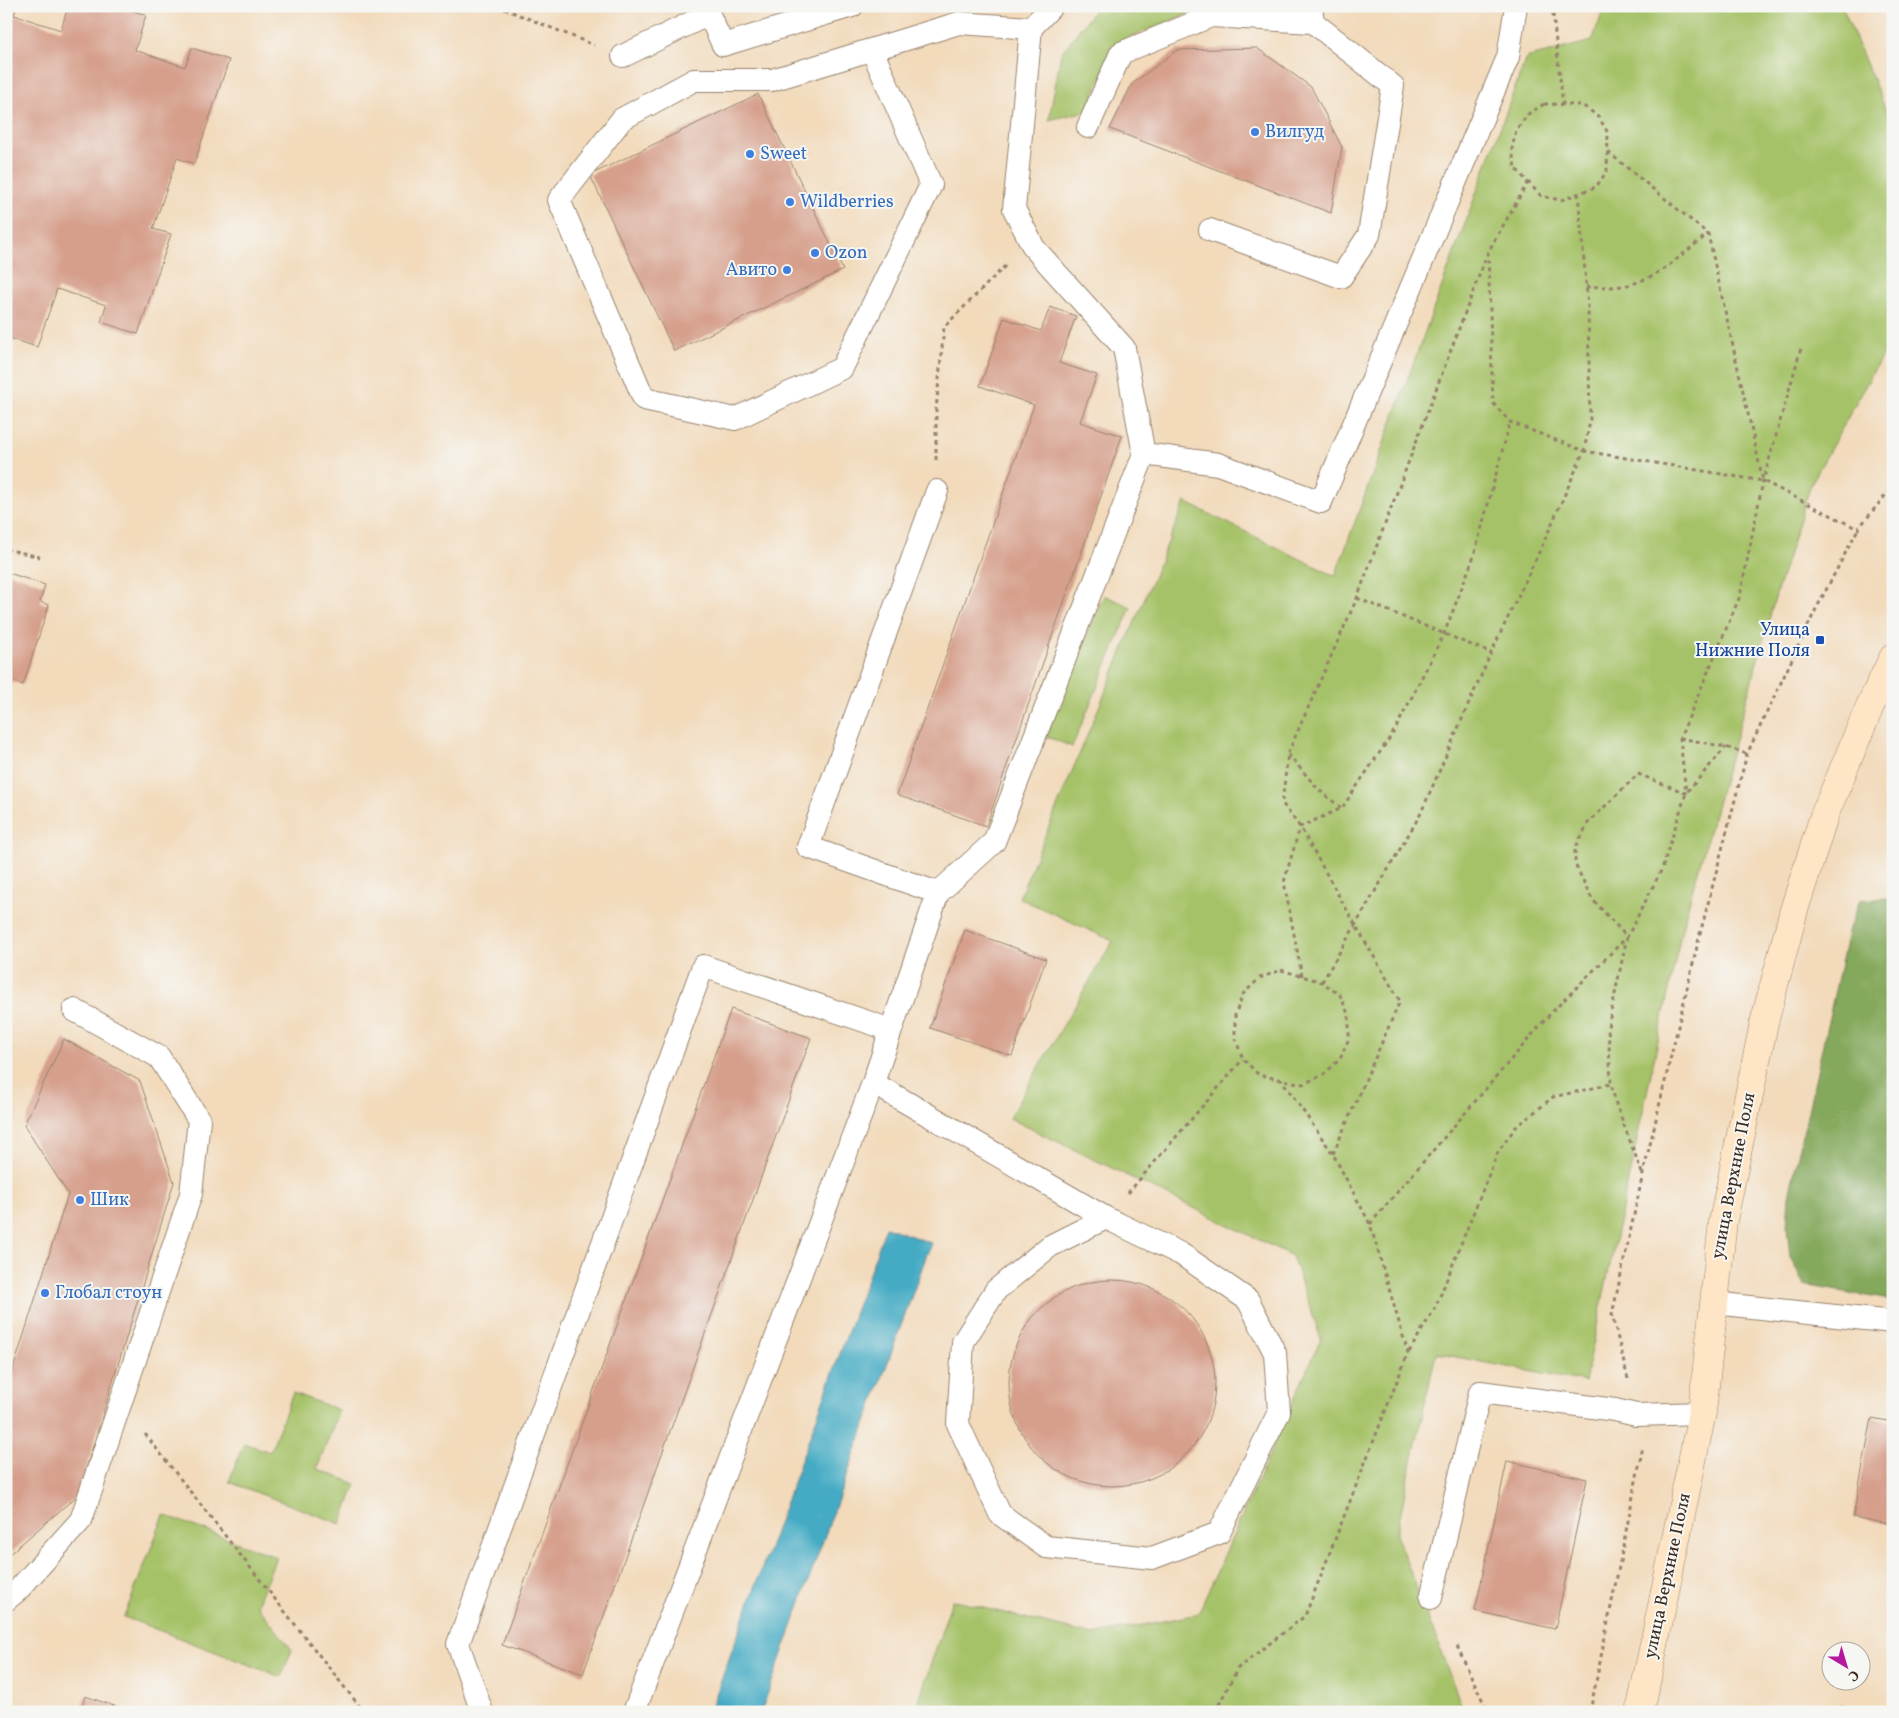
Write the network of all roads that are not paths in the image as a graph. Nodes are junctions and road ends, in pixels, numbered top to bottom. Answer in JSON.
{"nodes":[{"id":1,"x":852,"y":6,"type":"edge"},
{"id":2,"x":1052,"y":6,"type":"edge"},
{"id":3,"x":1516,"y":6,"type":"edge"},
{"id":4,"x":707,"y":10,"type":"edge"},
{"id":5,"x":1312,"y":14,"type":"edge"},
{"id":6,"x":1031,"y":28,"type":"junction"},
{"id":7,"x":872,"y":50,"type":"junction"},
{"id":8,"x":623,"y":56,"type":"road end"},
{"id":9,"x":1088,"y":127,"type":"dead end"},
{"id":10,"x":1210,"y":230,"type":"dead end"},
{"id":11,"x":1144,"y":454,"type":"junction"},
{"id":12,"x":937,"y":491,"type":"road end"},
{"id":13,"x":1893,"y":658,"type":"edge"},
{"id":14,"x":938,"y":893,"type":"junction"},
{"id":15,"x":74,"y":1010,"type":"dead end"},
{"id":16,"x":891,"y":1030,"type":"junction"},
{"id":17,"x":874,"y":1083,"type":"junction"},
{"id":18,"x":1106,"y":1218,"type":"junction"},
{"id":19,"x":1712,"y":1303,"type":"junction"},
{"id":20,"x":1893,"y":1322,"type":"edge"},
{"id":21,"x":1702,"y":1413,"type":"junction"},
{"id":22,"x":1431,"y":1598,"type":"dead end"},
{"id":23,"x":6,"y":1600,"type":"edge"},
{"id":24,"x":482,"y":1712,"type":"edge"},
{"id":25,"x":634,"y":1712,"type":"edge"},
{"id":26,"x":1640,"y":1712,"type":"edge"}],
"edges":[{"from":1,"to":4,"type":"lane"},
{"from":2,"to":6,"type":"lane"},
{"from":3,"to":11,"type":"lane"},
{"from":4,"to":8,"type":"lane"},
{"from":5,"to":9,"type":"lane"},
{"from":5,"to":10,"type":"lane"},
{"from":6,"to":7,"type":"lane"},
{"from":6,"to":11,"type":"lane"},
{"from":7,"to":7,"type":"lane"},
{"from":11,"to":14,"type":"lane"},
{"from":12,"to":14,"type":"lane"},
{"from":13,"to":19,"type":"main road","name":"улица Верхние Поля"},
{"from":14,"to":16,"type":"lane"},
{"from":15,"to":23,"type":"lane"},
{"from":16,"to":17,"type":"lane"},
{"from":16,"to":24,"type":"lane"},
{"from":17,"to":18,"type":"lane"},
{"from":17,"to":25,"type":"lane"},
{"from":18,"to":18,"type":"lane"},
{"from":19,"to":20,"type":"lane"},
{"from":19,"to":21,"type":"main road","name":"улица Верхние Поля"},
{"from":21,"to":22,"type":"lane"},
{"from":21,"to":26,"type":"main road","name":"улица Верхние Поля"}]}
